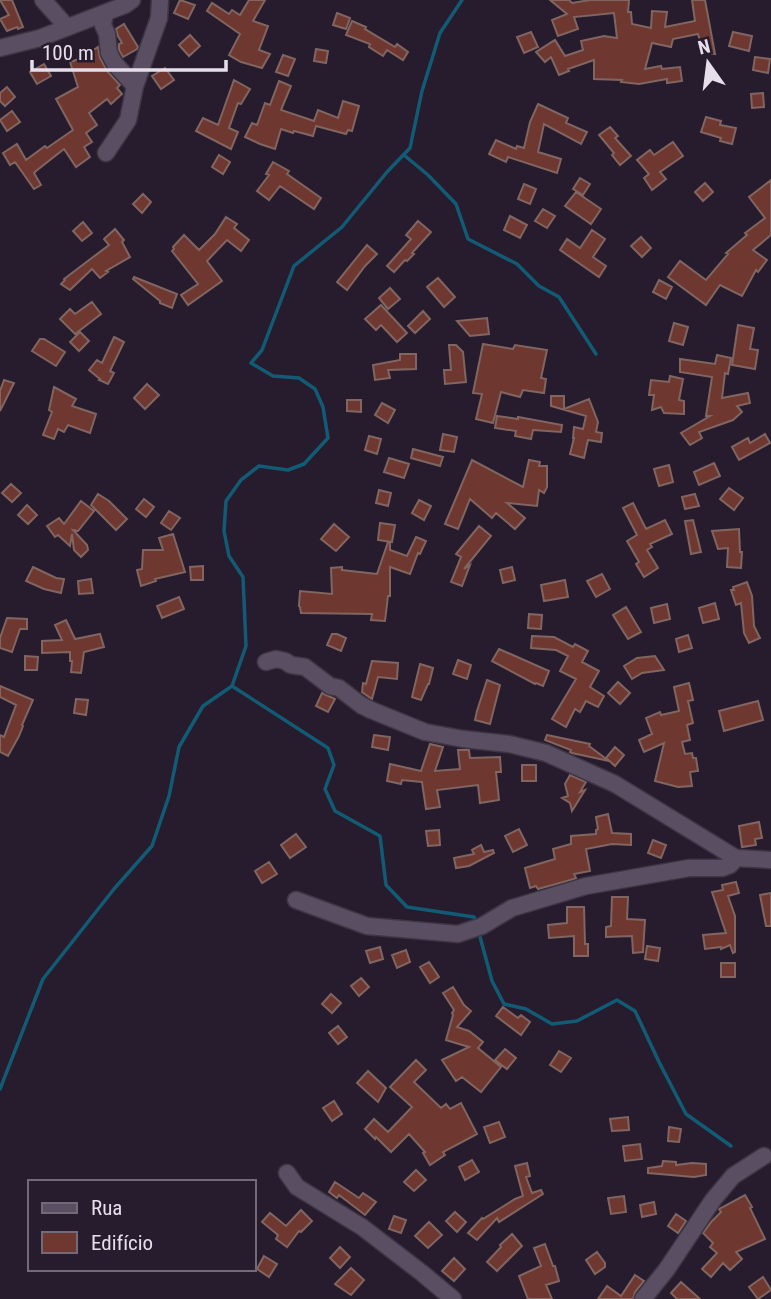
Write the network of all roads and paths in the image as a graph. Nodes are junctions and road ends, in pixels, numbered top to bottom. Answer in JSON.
{"nodes":[{"id":1,"x":43,"y":0,"type":"edge"},
{"id":2,"x":132,"y":0,"type":"edge"},
{"id":3,"x":160,"y":0,"type":"edge"},
{"id":4,"x":105,"y":13,"type":"junction"},
{"id":5,"x":67,"y":27,"type":"junction"},
{"id":6,"x":0,"y":48,"type":"edge"},
{"id":7,"x":135,"y":86,"type":"junction"},
{"id":8,"x":106,"y":153,"type":"dead end"},
{"id":9,"x":266,"y":662,"type":"dead end"},
{"id":10,"x":737,"y":858,"type":"junction"},
{"id":11,"x":771,"y":860,"type":"edge"},
{"id":12,"x":296,"y":900,"type":"dead end"},
{"id":13,"x":764,"y":1156,"type":"dead end"},
{"id":14,"x":287,"y":1173,"type":"dead end"},
{"id":15,"x":453,"y":1299,"type":"edge"},
{"id":16,"x":643,"y":1299,"type":"edge"}],
"edges":[{"from":1,"to":5,"type":"street"},
{"from":2,"to":4,"type":"street"},
{"from":3,"to":7,"type":"street"},
{"from":4,"to":5,"type":"street"},
{"from":4,"to":7,"type":"street"},
{"from":5,"to":6,"type":"street"},
{"from":7,"to":8,"type":"street"},
{"from":9,"to":10,"type":"street"},
{"from":10,"to":11,"type":"street"},
{"from":10,"to":12,"type":"street"},
{"from":13,"to":16,"type":"street"},
{"from":14,"to":15,"type":"street"}]}
